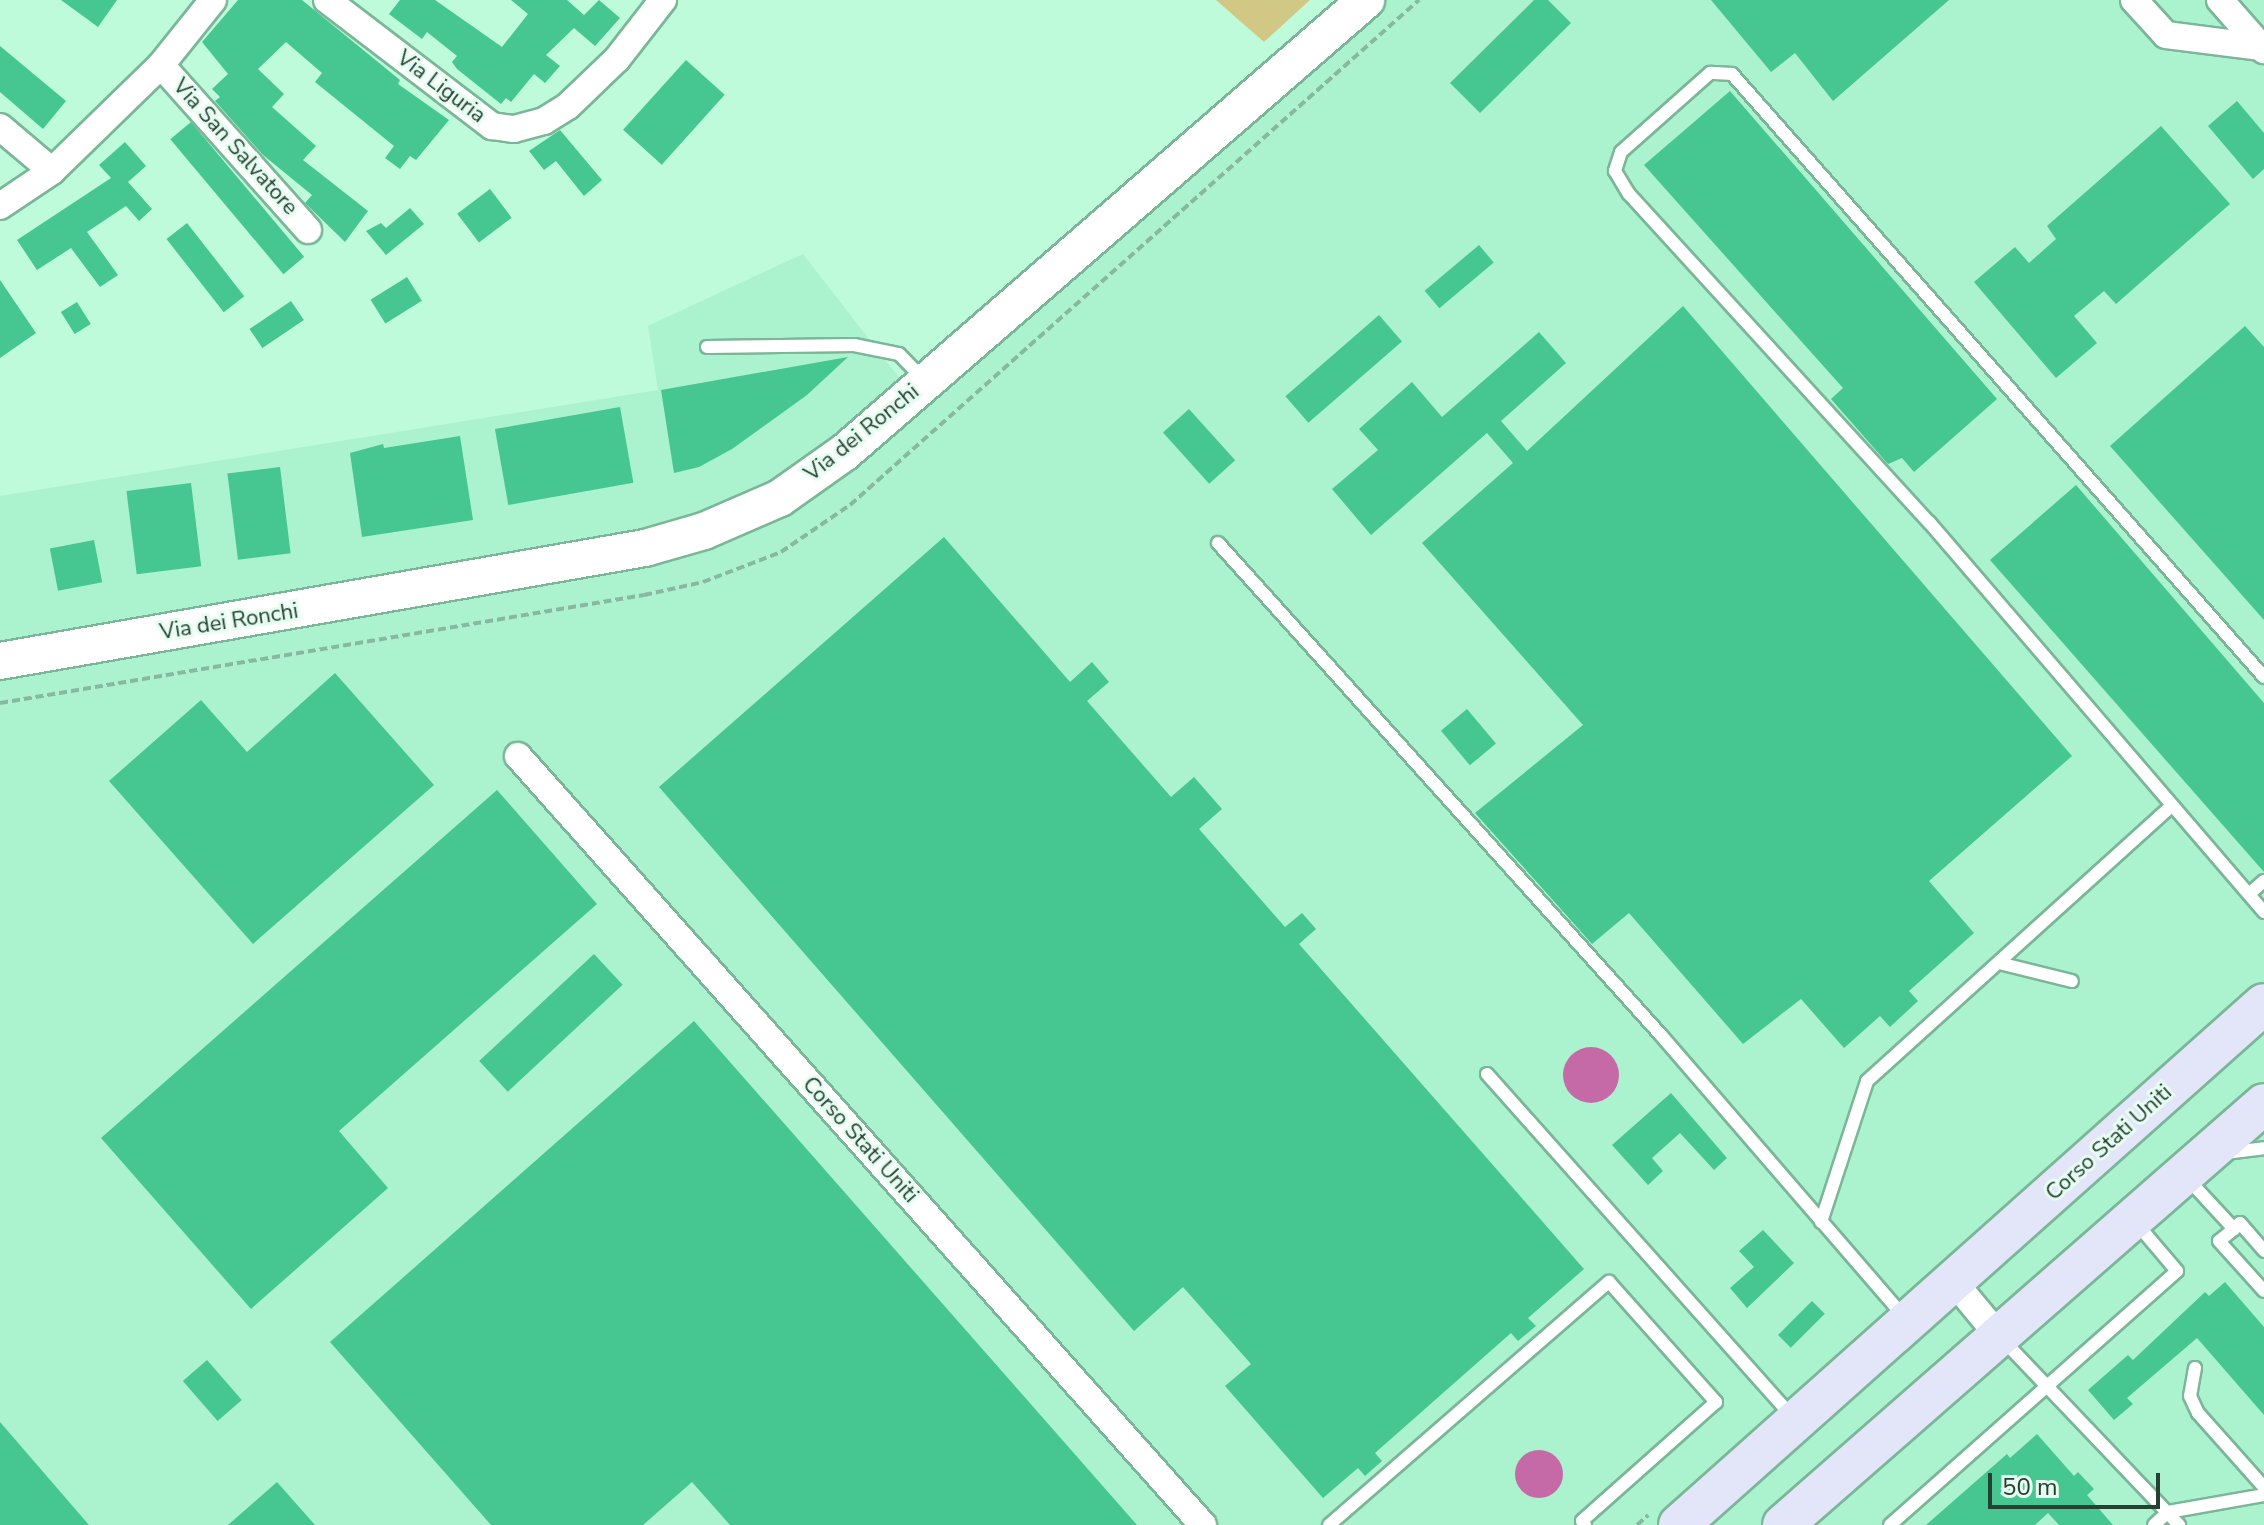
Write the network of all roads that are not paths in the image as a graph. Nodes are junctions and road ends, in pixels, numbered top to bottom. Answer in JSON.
{"nodes":[{"id":1,"x":213,"y":0,"type":"edge"},
{"id":2,"x":327,"y":0,"type":"edge"},
{"id":3,"x":663,"y":0,"type":"edge"},
{"id":4,"x":1366,"y":0,"type":"edge"},
{"id":5,"x":2134,"y":0,"type":"edge"},
{"id":6,"x":2220,"y":0,"type":"edge"},
{"id":7,"x":2263,"y":48,"type":"edge"},
{"id":8,"x":161,"y":65,"type":"junction"},
{"id":9,"x":0,"y":127,"type":"edge"},
{"id":10,"x":52,"y":171,"type":"junction"},
{"id":11,"x":0,"y":206,"type":"edge"},
{"id":12,"x":308,"y":230,"type":"dead end"},
{"id":13,"x":707,"y":347,"type":"dead end"},
{"id":14,"x":925,"y":381,"type":"junction"},
{"id":15,"x":1218,"y":543,"type":"dead end"},
{"id":16,"x":0,"y":661,"type":"edge"},
{"id":17,"x":2264,"y":677,"type":"edge"},
{"id":18,"x":518,"y":756,"type":"dead end"},
{"id":19,"x":2172,"y":805,"type":"junction"},
{"id":20,"x":2264,"y":881,"type":"edge"},
{"id":21,"x":2249,"y":894,"type":"junction"},
{"id":22,"x":2264,"y":912,"type":"edge"},
{"id":23,"x":1999,"y":963,"type":"junction"},
{"id":24,"x":2072,"y":981,"type":"dead end"},
{"id":25,"x":2264,"y":1004,"type":"edge"},
{"id":26,"x":1487,"y":1074,"type":"dead end"},
{"id":27,"x":2264,"y":1104,"type":"edge"},
{"id":28,"x":2264,"y":1148,"type":"edge"},
{"id":29,"x":2195,"y":1164,"type":"junction"},
{"id":30,"x":2133,"y":1219,"type":"junction"},
{"id":31,"x":1821,"y":1222,"type":"junction"},
{"id":32,"x":2234,"y":1229,"type":"junction"},
{"id":33,"x":2264,"y":1251,"type":"edge"},
{"id":34,"x":1954,"y":1282,"type":"junction"},
{"id":35,"x":2264,"y":1291,"type":"edge"},
{"id":36,"x":1909,"y":1322,"type":"junction"},
{"id":37,"x":1998,"y":1335,"type":"junction"},
{"id":38,"x":2195,"y":1368,"type":"dead end"},
{"id":39,"x":2044,"y":1389,"type":"junction"},
{"id":40,"x":1796,"y":1421,"type":"junction"},
{"id":41,"x":2264,"y":1487,"type":"edge"},
{"id":42,"x":2264,"y":1495,"type":"edge"},
{"id":43,"x":2168,"y":1512,"type":"junction"},
{"id":44,"x":1203,"y":1525,"type":"edge"},
{"id":45,"x":1329,"y":1525,"type":"edge"},
{"id":46,"x":1585,"y":1525,"type":"edge"},
{"id":47,"x":1679,"y":1525,"type":"edge"},
{"id":48,"x":1783,"y":1525,"type":"edge"},
{"id":49,"x":1890,"y":1525,"type":"edge"},
{"id":50,"x":2154,"y":1525,"type":"edge"},
{"id":51,"x":2179,"y":1525,"type":"edge"}],
"edges":[{"from":1,"to":8,"type":"street","name":"Via San Salvatore"},
{"from":2,"to":3,"type":"street","name":"Via Liguria"},
{"from":4,"to":14,"type":"street","name":"Via dei Ronchi"},
{"from":5,"to":7,"type":"street"},
{"from":6,"to":7,"type":"street"},
{"from":8,"to":10,"type":"street","name":"Via San Salvatore"},
{"from":8,"to":12,"type":"street","name":"Via San Salvatore"},
{"from":9,"to":10,"type":"street"},
{"from":10,"to":11,"type":"street","name":"Via San Salvatore"},
{"from":13,"to":14,"type":"lane"},
{"from":14,"to":16,"type":"street","name":"Via dei Ronchi"},
{"from":15,"to":31,"type":"lane"},
{"from":17,"to":19,"type":"lane"},
{"from":18,"to":44,"type":"street","name":"Corso Stati Uniti"},
{"from":19,"to":21,"type":"lane"},
{"from":19,"to":23,"type":"lane"},
{"from":20,"to":21,"type":"lane"},
{"from":21,"to":22,"type":"lane"},
{"from":23,"to":24,"type":"lane"},
{"from":23,"to":31,"type":"lane"},
{"from":25,"to":34,"type":"main road","name":"Corso Stati Uniti"},
{"from":26,"to":40,"type":"lane"},
{"from":27,"to":29,"type":"main road"},
{"from":28,"to":29,"type":"lane"},
{"from":29,"to":30,"type":"main road"},
{"from":29,"to":32,"type":"lane"},
{"from":30,"to":37,"type":"main road"},
{"from":30,"to":39,"type":"lane"},
{"from":31,"to":36,"type":"lane"},
{"from":32,"to":33,"type":"lane"},
{"from":32,"to":35,"type":"lane"},
{"from":34,"to":36,"type":"main road","name":"Corso Stati Uniti"},
{"from":34,"to":37,"type":"street"},
{"from":36,"to":40,"type":"main road","name":"Corso Stati Uniti"},
{"from":37,"to":39,"type":"lane"},
{"from":37,"to":48,"type":"main road"},
{"from":38,"to":41,"type":"lane"},
{"from":39,"to":43,"type":"lane"},
{"from":39,"to":49,"type":"lane"},
{"from":40,"to":47,"type":"main road","name":"Corso Stati Uniti"},
{"from":42,"to":43,"type":"lane"},
{"from":43,"to":50,"type":"lane"},
{"from":43,"to":51,"type":"lane"},
{"from":45,"to":46,"type":"lane"}]}
